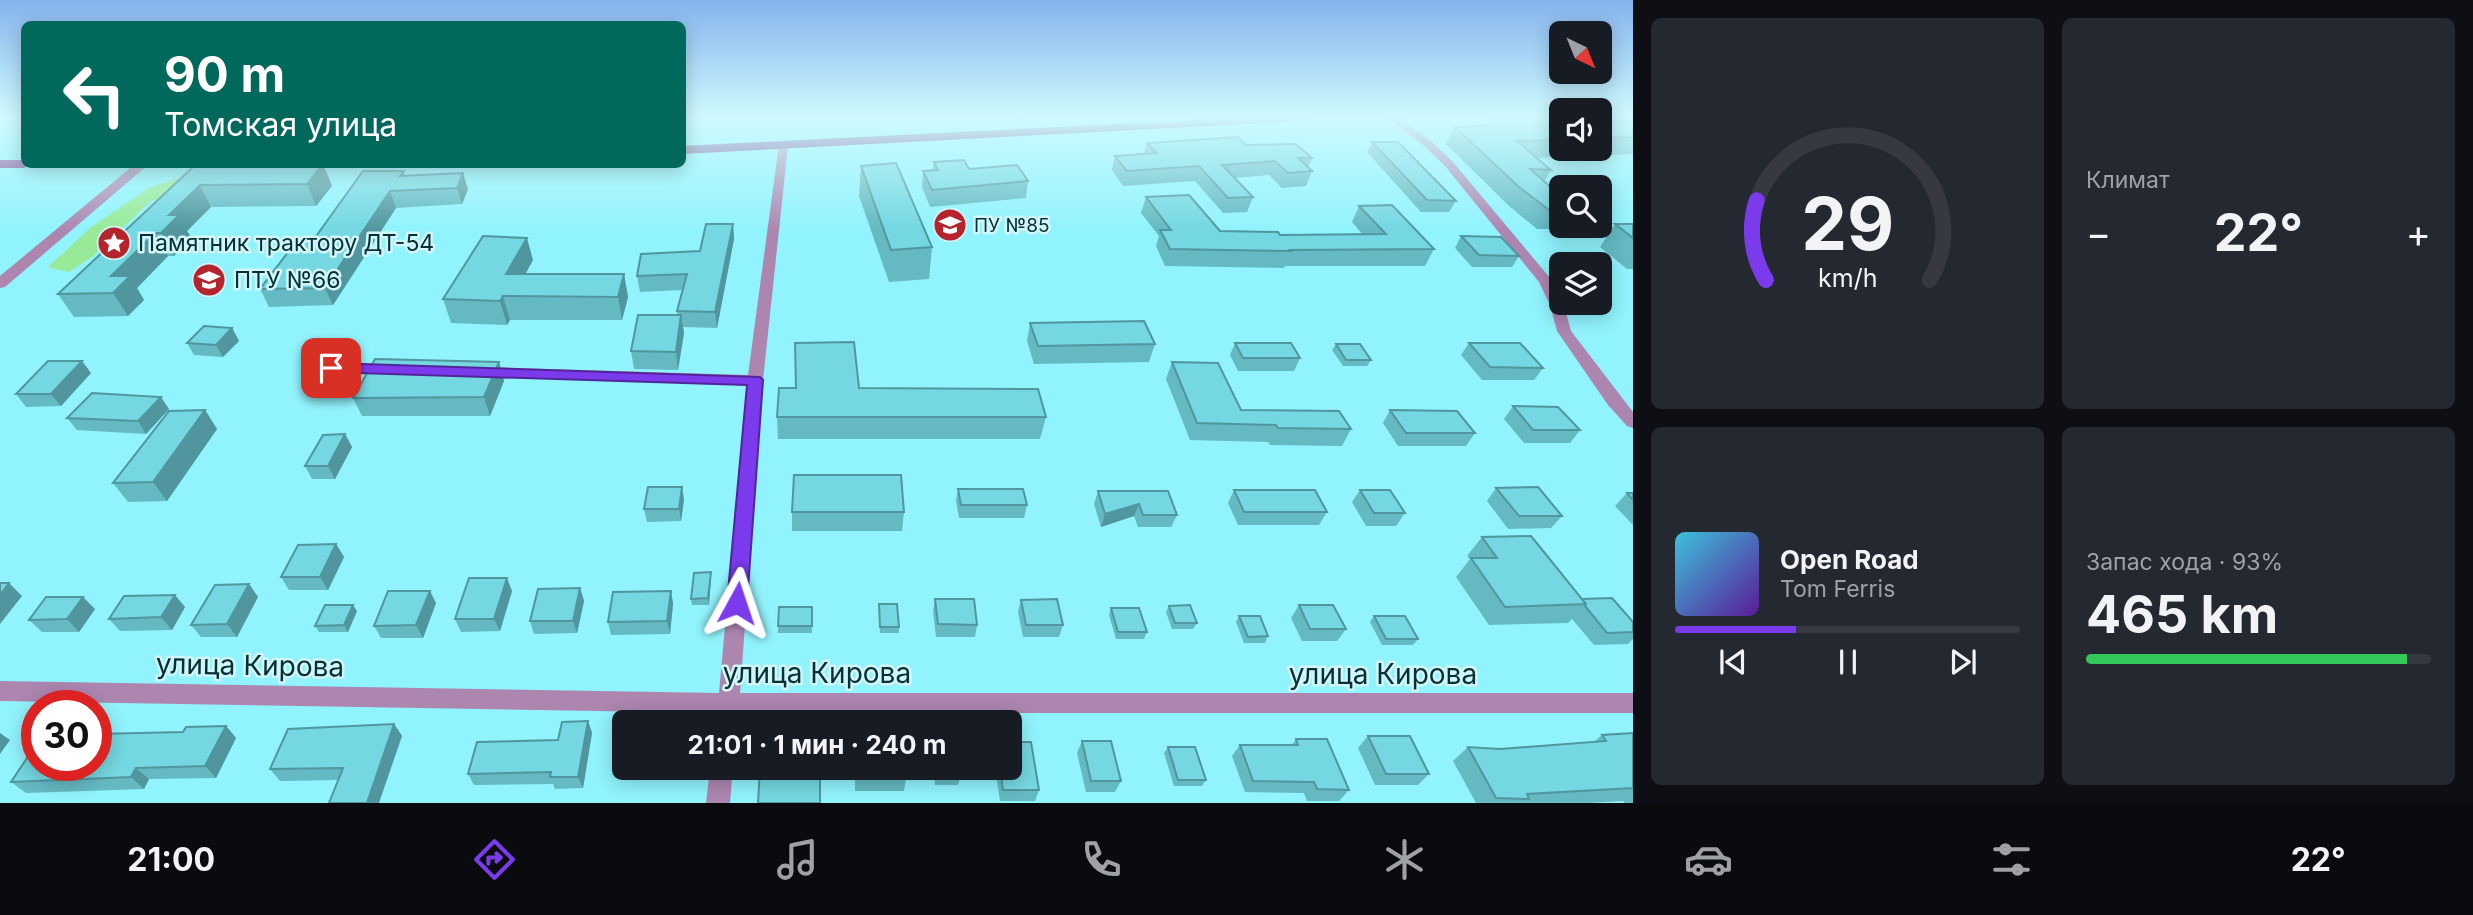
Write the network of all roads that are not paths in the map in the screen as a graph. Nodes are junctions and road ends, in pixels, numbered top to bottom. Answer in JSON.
{"nodes":[{"id":1,"x":782,"y":155,"type":"edge"},
{"id":2,"x":1440,"y":155,"type":"edge"},
{"id":3,"x":0,"y":164,"type":"edge"},
{"id":4,"x":21,"y":164,"type":"edge"},
{"id":5,"x":138,"y":168,"type":"edge"},
{"id":6,"x":0,"y":284,"type":"edge"},
{"id":7,"x":331,"y":368,"type":"dead end"},
{"id":8,"x":400,"y":370,"type":"edge"},
{"id":9,"x":468,"y":372,"type":"edge"},
{"id":10,"x":755,"y":380,"type":"junction"},
{"id":11,"x":1633,"y":422,"type":"edge"},
{"id":12,"x":0,"y":691,"type":"edge"},
{"id":13,"x":1633,"y":703,"type":"edge"},
{"id":14,"x":629,"y":710,"type":"edge"},
{"id":15,"x":728,"y":710,"type":"edge"},
{"id":16,"x":1000,"y":710,"type":"edge"},
{"id":17,"x":721,"y":780,"type":"edge"},
{"id":18,"x":718,"y":803,"type":"edge"}],
"edges":[{"from":1,"to":10,"type":"street"},
{"from":2,"to":11,"type":"street"},
{"from":3,"to":4,"type":"main road"},
{"from":5,"to":6,"type":"street"},
{"from":7,"to":8,"type":"street"},
{"from":9,"to":10,"type":"street"},
{"from":10,"to":15,"type":"street"},
{"from":12,"to":14,"type":"street","name":"улица Кирова"},
{"from":13,"to":16,"type":"street","name":"улица Кирова"},
{"from":17,"to":18,"type":"street"}]}
